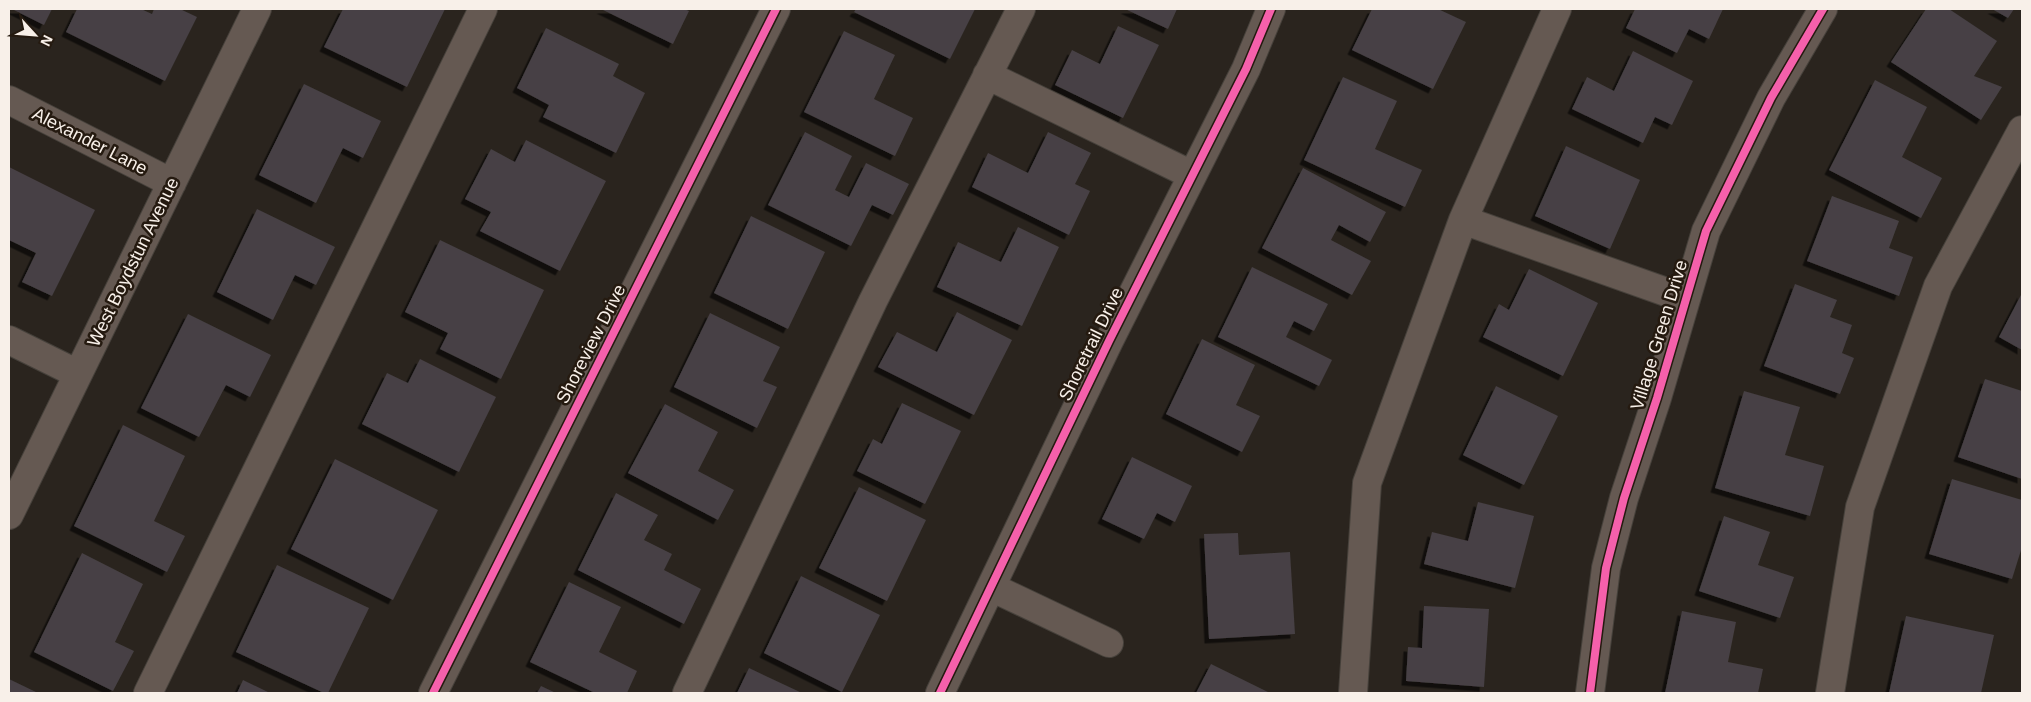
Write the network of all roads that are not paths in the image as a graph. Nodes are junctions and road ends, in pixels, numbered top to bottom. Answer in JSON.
{"nodes":[{"id":1,"x":257,"y":9,"type":"edge"},
{"id":2,"x":483,"y":9,"type":"edge"},
{"id":3,"x":776,"y":9,"type":"edge"},
{"id":4,"x":1021,"y":9,"type":"edge"},
{"id":5,"x":1270,"y":9,"type":"edge"},
{"id":6,"x":1557,"y":9,"type":"edge"},
{"id":7,"x":1823,"y":9,"type":"edge"},
{"id":8,"x":987,"y":75,"type":"junction"},
{"id":9,"x":9,"y":100,"type":"edge"},
{"id":10,"x":2022,"y":130,"type":"edge"},
{"id":11,"x":1192,"y":175,"type":"junction"},
{"id":12,"x":172,"y":183,"type":"junction"},
{"id":13,"x":1463,"y":220,"type":"junction"},
{"id":14,"x":1686,"y":299,"type":"junction"},
{"id":15,"x":9,"y":340,"type":"edge"},
{"id":16,"x":78,"y":374,"type":"junction"},
{"id":17,"x":9,"y":515,"type":"edge"},
{"id":18,"x":991,"y":587,"type":"junction"},
{"id":19,"x":1109,"y":643,"type":"dead end"},
{"id":20,"x":148,"y":693,"type":"edge"},
{"id":21,"x":433,"y":693,"type":"edge"},
{"id":22,"x":687,"y":693,"type":"edge"},
{"id":23,"x":940,"y":693,"type":"edge"},
{"id":24,"x":1354,"y":693,"type":"edge"},
{"id":25,"x":1590,"y":693,"type":"edge"},
{"id":26,"x":1830,"y":693,"type":"edge"}],
"edges":[{"from":1,"to":12,"type":"street","name":"West Boydstun Avenue"},
{"from":2,"to":20,"type":"street"},
{"from":3,"to":21,"type":"street","name":"Shoreview Drive"},
{"from":4,"to":8,"type":"street"},
{"from":5,"to":11,"type":"street","name":"Shoretrail Drive"},
{"from":6,"to":13,"type":"street"},
{"from":7,"to":14,"type":"street","name":"Village Green Drive"},
{"from":8,"to":11,"type":"street"},
{"from":8,"to":22,"type":"street"},
{"from":9,"to":12,"type":"street","name":"Alexander Lane"},
{"from":10,"to":26,"type":"street"},
{"from":11,"to":18,"type":"street","name":"Shoretrail Drive"},
{"from":12,"to":16,"type":"street","name":"West Boydstun Avenue"},
{"from":13,"to":14,"type":"street"},
{"from":13,"to":24,"type":"street"},
{"from":14,"to":25,"type":"street","name":"Village Green Drive"},
{"from":15,"to":16,"type":"street"},
{"from":16,"to":17,"type":"street","name":"West Boydstun Avenue"},
{"from":18,"to":19,"type":"street"},
{"from":18,"to":23,"type":"street","name":"Shoretrail Drive"}]}
